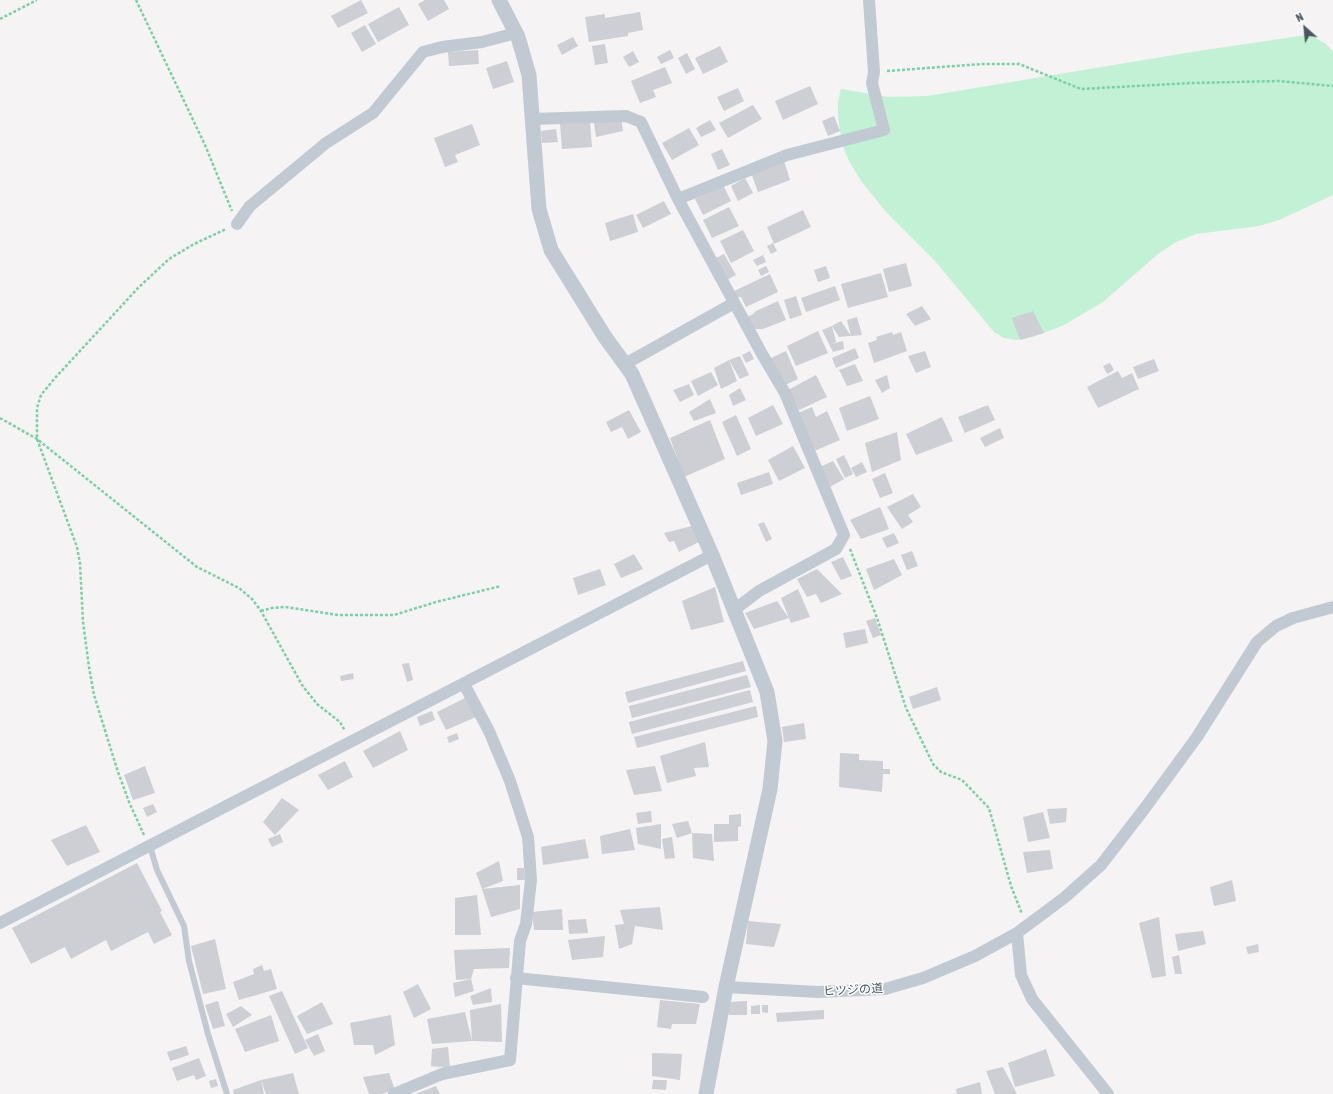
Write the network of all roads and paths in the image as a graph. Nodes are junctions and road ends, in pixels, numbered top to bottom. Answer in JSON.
{"nodes":[{"id":1,"x":37,"y":0,"type":"edge"},
{"id":2,"x":136,"y":0,"type":"edge"},
{"id":3,"x":499,"y":0,"type":"edge"},
{"id":4,"x":869,"y":0,"type":"edge"},
{"id":5,"x":0,"y":19,"type":"edge"},
{"id":6,"x":516,"y":33,"type":"junction"},
{"id":7,"x":874,"y":72,"type":"junction"},
{"id":8,"x":1333,"y":86,"type":"edge"},
{"id":9,"x":532,"y":119,"type":"junction"},
{"id":10,"x":678,"y":199,"type":"junction"},
{"id":11,"x":237,"y":224,"type":"junction"},
{"id":12,"x":734,"y":303,"type":"junction"},
{"id":13,"x":625,"y":364,"type":"junction"},
{"id":14,"x":0,"y":418,"type":"edge"},
{"id":15,"x":37,"y":439,"type":"junction"},
{"id":16,"x":844,"y":535,"type":"junction"},
{"id":17,"x":712,"y":555,"type":"junction"},
{"id":18,"x":500,"y":586,"type":"dead end"},
{"id":19,"x":1333,"y":607,"type":"edge"},
{"id":20,"x":734,"y":610,"type":"junction"},
{"id":21,"x":261,"y":611,"type":"junction"},
{"id":22,"x":464,"y":684,"type":"junction"},
{"id":23,"x":352,"y":742,"type":"junction"},
{"id":24,"x":150,"y":846,"type":"junction"},
{"id":25,"x":0,"y":923,"type":"edge"},
{"id":26,"x":1022,"y":930,"type":"junction"},
{"id":27,"x":516,"y":978,"type":"junction"},
{"id":28,"x":726,"y":987,"type":"junction"},
{"id":29,"x":703,"y":997,"type":"dead end"},
{"id":30,"x":227,"y":1094,"type":"edge"},
{"id":31,"x":394,"y":1094,"type":"edge"},
{"id":32,"x":706,"y":1094,"type":"edge"},
{"id":33,"x":1108,"y":1094,"type":"edge"}],
"edges":[{"from":1,"to":5,"type":"path"},
{"from":2,"to":11,"type":"path"},
{"from":3,"to":6,"type":"street"},
{"from":4,"to":7,"type":"street"},
{"from":6,"to":9,"type":"street"},
{"from":6,"to":11,"type":"street"},
{"from":7,"to":8,"type":"path"},
{"from":7,"to":10,"type":"street"},
{"from":9,"to":10,"type":"street"},
{"from":9,"to":13,"type":"street"},
{"from":10,"to":12,"type":"street"},
{"from":11,"to":15,"type":"path"},
{"from":12,"to":13,"type":"street"},
{"from":12,"to":16,"type":"street"},
{"from":13,"to":17,"type":"street"},
{"from":14,"to":15,"type":"path"},
{"from":15,"to":21,"type":"path"},
{"from":15,"to":24,"type":"path"},
{"from":16,"to":20,"type":"street"},
{"from":16,"to":26,"type":"path"},
{"from":17,"to":20,"type":"street"},
{"from":17,"to":22,"type":"street"},
{"from":18,"to":21,"type":"path"},
{"from":19,"to":26,"type":"street","name":"ヒツジの道"},
{"from":20,"to":28,"type":"street"},
{"from":21,"to":23,"type":"path"},
{"from":22,"to":23,"type":"street"},
{"from":22,"to":27,"type":"street"},
{"from":23,"to":24,"type":"street"},
{"from":24,"to":25,"type":"street"},
{"from":24,"to":30,"type":"lane"},
{"from":26,"to":28,"type":"street","name":"ヒツジの道"},
{"from":26,"to":33,"type":"street"},
{"from":27,"to":29,"type":"street"},
{"from":27,"to":31,"type":"street"},
{"from":28,"to":32,"type":"street"}]}
